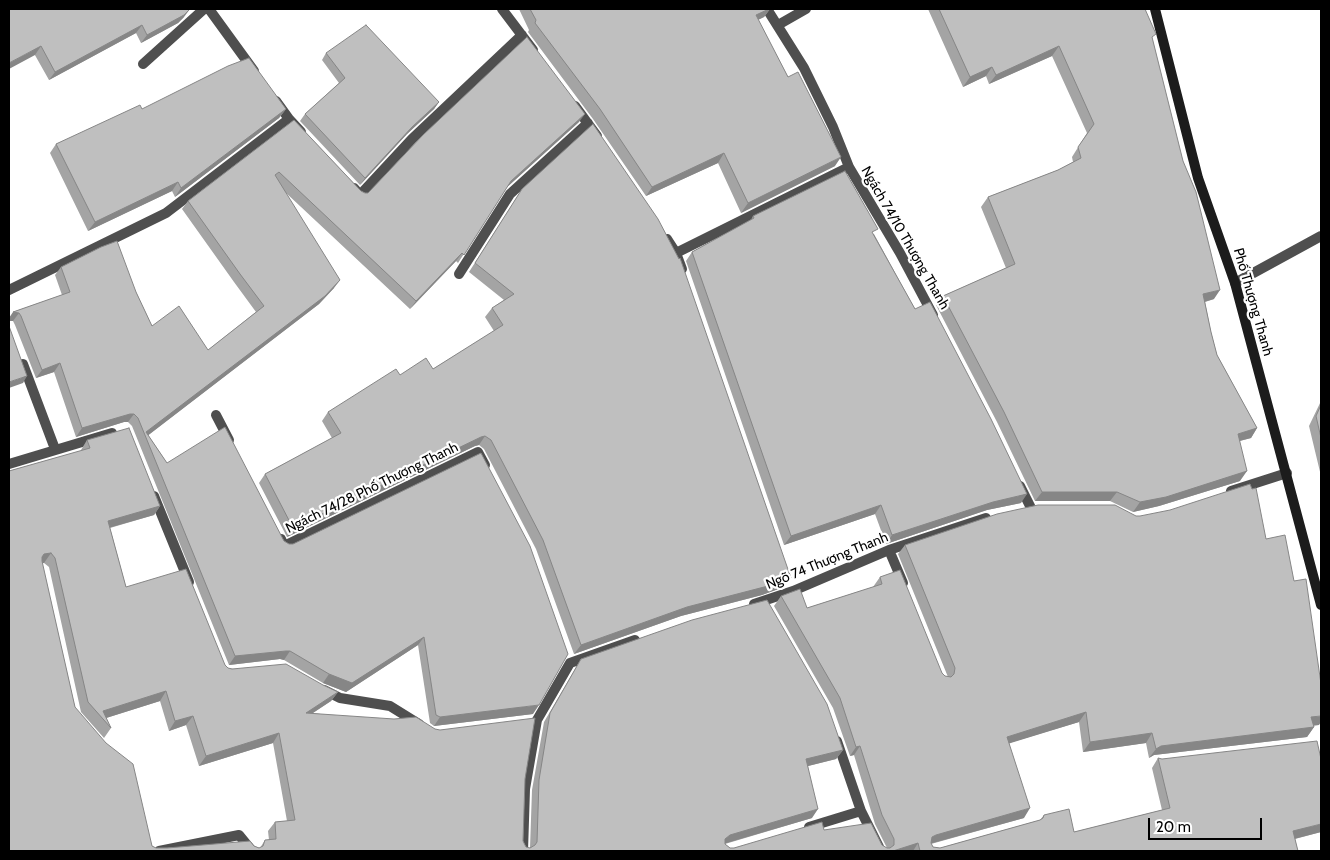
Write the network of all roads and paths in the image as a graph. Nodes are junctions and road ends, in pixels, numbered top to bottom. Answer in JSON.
{"nodes":[{"id":1,"x":204,"y":9,"type":"edge"},
{"id":2,"x":209,"y":9,"type":"edge"},
{"id":3,"x":502,"y":9,"type":"edge"},
{"id":4,"x":767,"y":9,"type":"edge"},
{"id":5,"x":806,"y":9,"type":"edge"},
{"id":6,"x":1155,"y":9,"type":"edge"},
{"id":7,"x":778,"y":25,"type":"junction"},
{"id":8,"x":522,"y":35,"type":"junction"},
{"id":9,"x":538,"y":57,"type":"edge"},
{"id":10,"x":143,"y":64,"type":"dead end"},
{"id":11,"x":260,"y":80,"type":"edge"},
{"id":12,"x":272,"y":95,"type":"edge"},
{"id":13,"x":572,"y":101,"type":"edge"},
{"id":14,"x":289,"y":119,"type":"junction"},
{"id":15,"x":588,"y":123,"type":"junction"},
{"id":16,"x":308,"y":140,"type":"edge"},
{"id":17,"x":605,"y":148,"type":"edge"},
{"id":18,"x":849,"y":167,"type":"junction"},
{"id":19,"x":347,"y":181,"type":"edge"},
{"id":20,"x":660,"y":229,"type":"edge"},
{"id":21,"x":1321,"y":236,"type":"edge"},
{"id":22,"x":676,"y":253,"type":"junction"},
{"id":23,"x":459,"y":274,"type":"edge"},
{"id":24,"x":686,"y":280,"type":"edge"},
{"id":25,"x":1236,"y":283,"type":"junction"},
{"id":26,"x":9,"y":290,"type":"edge"},
{"id":27,"x":937,"y":322,"type":"edge"},
{"id":28,"x":19,"y":353,"type":"edge"},
{"id":29,"x":216,"y":415,"type":"dead end"},
{"id":30,"x":126,"y":429,"type":"edge"},
{"id":31,"x":55,"y":449,"type":"junction"},
{"id":32,"x":234,"y":450,"type":"edge"},
{"id":33,"x":9,"y":464,"type":"edge"},
{"id":34,"x":1287,"y":473,"type":"junction"},
{"id":35,"x":1015,"y":475,"type":"edge"},
{"id":36,"x":491,"y":477,"type":"edge"},
{"id":37,"x":150,"y":488,"type":"edge"},
{"id":38,"x":1224,"y":493,"type":"edge"},
{"id":39,"x":1031,"y":509,"type":"edge"},
{"id":40,"x":997,"y":515,"type":"edge"},
{"id":41,"x":275,"y":529,"type":"edge"},
{"id":42,"x":889,"y":550,"type":"junction"},
{"id":43,"x":192,"y":589,"type":"edge"},
{"id":44,"x":907,"y":593,"type":"edge"},
{"id":45,"x":1321,"y":605,"type":"edge"},
{"id":46,"x":746,"y":607,"type":"edge"},
{"id":47,"x":648,"y":636,"type":"edge"},
{"id":48,"x":312,"y":684,"type":"edge"},
{"id":49,"x":424,"y":728,"type":"edge"},
{"id":50,"x":833,"y":729,"type":"edge"},
{"id":51,"x":861,"y":812,"type":"junction"},
{"id":52,"x":798,"y":830,"type":"edge"},
{"id":53,"x":159,"y":851,"type":"edge"},
{"id":54,"x":252,"y":851,"type":"edge"},
{"id":55,"x":523,"y":851,"type":"edge"},
{"id":56,"x":881,"y":851,"type":"edge"}],
"edges":[{"from":1,"to":10,"type":"street"},
{"from":2,"to":11,"type":"street"},
{"from":3,"to":8,"type":"street"},
{"from":4,"to":7,"type":"street","name":"Ngách 74/10 Thượng Thanh"},
{"from":5,"to":7,"type":"street"},
{"from":6,"to":25,"type":"street","name":"Phố Thượng Thanh"},
{"from":7,"to":18,"type":"street","name":"Ngách 74/10 Thượng Thanh"},
{"from":8,"to":9,"type":"street"},
{"from":8,"to":19,"type":"street"},
{"from":12,"to":14,"type":"street"},
{"from":13,"to":15,"type":"street"},
{"from":14,"to":16,"type":"street"},
{"from":14,"to":26,"type":"street"},
{"from":15,"to":17,"type":"street"},
{"from":15,"to":23,"type":"street"},
{"from":18,"to":22,"type":"street"},
{"from":18,"to":27,"type":"street","name":"Ngách 74/10 Thượng Thanh"},
{"from":20,"to":22,"type":"street"},
{"from":21,"to":25,"type":"street"},
{"from":22,"to":24,"type":"street"},
{"from":25,"to":34,"type":"street","name":"Phố Thượng Thanh"},
{"from":28,"to":31,"type":"street"},
{"from":29,"to":32,"type":"street"},
{"from":30,"to":31,"type":"street"},
{"from":31,"to":33,"type":"street"},
{"from":34,"to":38,"type":"street"},
{"from":34,"to":45,"type":"street","name":"Phố Thượng Thanh"},
{"from":35,"to":39,"type":"street"},
{"from":36,"to":41,"type":"street","name":"Ngách 74/28 Phố Thượng Thanh"},
{"from":37,"to":43,"type":"street"},
{"from":40,"to":42,"type":"street","name":"Ngõ 74 Thượng Thanh"},
{"from":42,"to":44,"type":"street"},
{"from":42,"to":46,"type":"street","name":"Ngõ 74 Thượng Thanh"},
{"from":47,"to":55,"type":"street"},
{"from":48,"to":49,"type":"street"},
{"from":50,"to":51,"type":"street"},
{"from":51,"to":52,"type":"street"},
{"from":51,"to":56,"type":"street"},
{"from":53,"to":54,"type":"street"}]}
